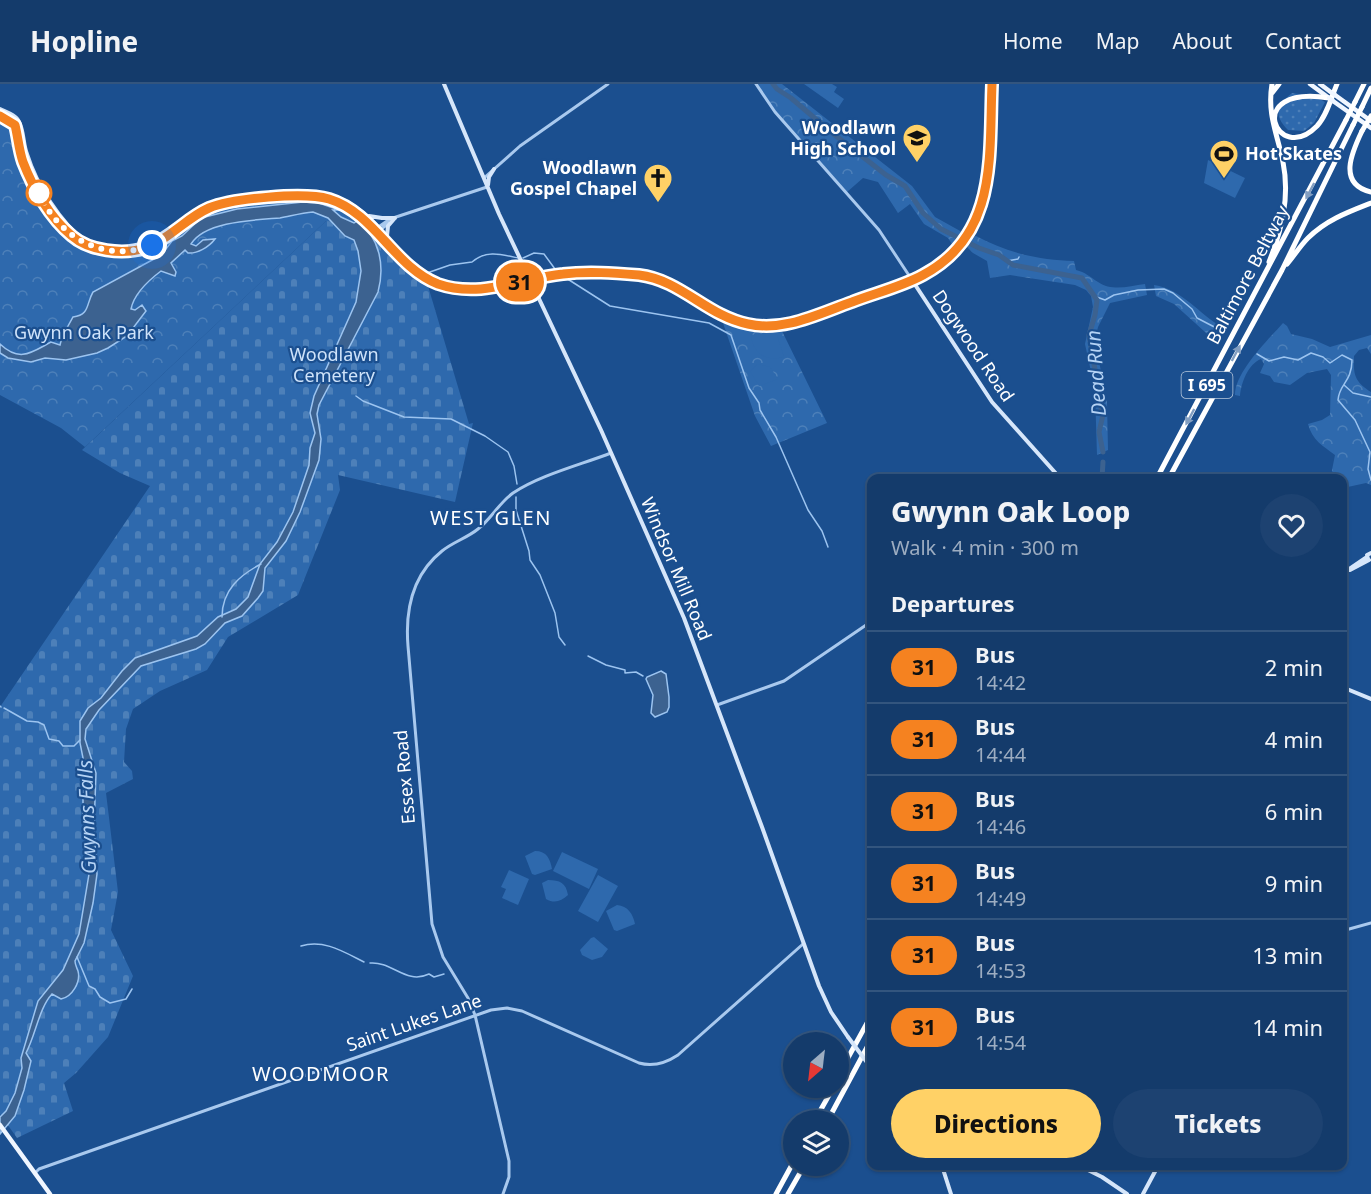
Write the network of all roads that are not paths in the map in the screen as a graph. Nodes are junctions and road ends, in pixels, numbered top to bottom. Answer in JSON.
{"nodes":[{"id":1,"x":444,"y":84,"type":"edge"},
{"id":2,"x":608,"y":84,"type":"edge"},
{"id":3,"x":756,"y":84,"type":"edge"},
{"id":4,"x":992,"y":84,"type":"edge"},
{"id":5,"x":1272,"y":84,"type":"edge"},
{"id":6,"x":1279,"y":84,"type":"edge"},
{"id":7,"x":1310,"y":84,"type":"edge"},
{"id":8,"x":1320,"y":84,"type":"edge"},
{"id":9,"x":1337,"y":84,"type":"edge"},
{"id":10,"x":1363,"y":84,"type":"edge"},
{"id":11,"x":1370,"y":89,"type":"edge"},
{"id":12,"x":1302,"y":90,"type":"dead end"},
{"id":13,"x":1284,"y":94,"type":"dead end"},
{"id":14,"x":1270,"y":97,"type":"junction"},
{"id":15,"x":1332,"y":97,"type":"junction"},
{"id":16,"x":2,"y":110,"type":"edge"},
{"id":17,"x":0,"y":116,"type":"edge"},
{"id":18,"x":1371,"y":116,"type":"edge"},
{"id":19,"x":1371,"y":121,"type":"edge"},
{"id":20,"x":1371,"y":128,"type":"edge"},
{"id":21,"x":22,"y":159,"type":"junction"},
{"id":22,"x":32,"y":165,"type":"junction"},
{"id":23,"x":494,"y":169,"type":"junction"},
{"id":24,"x":484,"y":178,"type":"junction"},
{"id":25,"x":39,"y":180,"type":"junction"},
{"id":26,"x":33,"y":184,"type":"junction"},
{"id":27,"x":487,"y":187,"type":"junction"},
{"id":28,"x":1371,"y":192,"type":"edge"},
{"id":29,"x":297,"y":196,"type":"junction"},
{"id":30,"x":1371,"y":203,"type":"edge"},
{"id":31,"x":56,"y":208,"type":"junction"},
{"id":32,"x":51,"y":212,"type":"junction"},
{"id":33,"x":366,"y":215,"type":"junction"},
{"id":34,"x":395,"y":218,"type":"junction"},
{"id":35,"x":377,"y":230,"type":"junction"},
{"id":36,"x":388,"y":239,"type":"junction"},
{"id":37,"x":89,"y":245,"type":"junction"},
{"id":38,"x":397,"y":253,"type":"junction"},
{"id":39,"x":1282,"y":270,"type":"junction"},
{"id":40,"x":531,"y":280,"type":"junction"},
{"id":41,"x":912,"y":280,"type":"junction"},
{"id":42,"x":1257,"y":291,"type":"junction"},
{"id":43,"x":611,"y":453,"type":"junction"},
{"id":44,"x":1056,"y":474,"type":"edge"},
{"id":45,"x":1159,"y":474,"type":"edge"},
{"id":46,"x":1172,"y":474,"type":"edge"},
{"id":47,"x":1371,"y":553,"type":"edge"},
{"id":48,"x":1369,"y":559,"type":"edge"},
{"id":49,"x":1347,"y":571,"type":"edge"},
{"id":50,"x":867,"y":624,"type":"edge"},
{"id":51,"x":1347,"y":689,"type":"edge"},
{"id":52,"x":1371,"y":699,"type":"edge"},
{"id":53,"x":717,"y":705,"type":"junction"},
{"id":54,"x":1371,"y":923,"type":"edge"},
{"id":55,"x":1347,"y":930,"type":"edge"},
{"id":56,"x":803,"y":944,"type":"junction"},
{"id":57,"x":475,"y":1015,"type":"junction"},
{"id":58,"x":867,"y":1023,"type":"edge"},
{"id":59,"x":867,"y":1047,"type":"edge"},
{"id":60,"x":849,"y":1056,"type":"edge"},
{"id":61,"x":867,"y":1062,"type":"edge"},
{"id":62,"x":833,"y":1110,"type":"edge"},
{"id":63,"x":0,"y":1125,"type":"edge"},
{"id":64,"x":943,"y":1170,"type":"edge"},
{"id":65,"x":1088,"y":1170,"type":"edge"},
{"id":66,"x":1156,"y":1170,"type":"edge"},
{"id":67,"x":34,"y":1173,"type":"junction"},
{"id":68,"x":786,"y":1176,"type":"edge"},
{"id":69,"x":798,"y":1176,"type":"edge"},
{"id":70,"x":50,"y":1194,"type":"edge"},
{"id":71,"x":503,"y":1194,"type":"edge"},
{"id":72,"x":776,"y":1194,"type":"edge"},
{"id":73,"x":788,"y":1194,"type":"edge"},
{"id":74,"x":951,"y":1194,"type":"edge"},
{"id":75,"x":1127,"y":1194,"type":"edge"},
{"id":76,"x":1143,"y":1194,"type":"edge"}],
"edges":[{"from":1,"to":24,"type":"main road","name":"Windsor Mill Road"},
{"from":2,"to":23,"type":"street"},
{"from":3,"to":41,"type":"street","name":"Dogwood Road"},
{"from":4,"to":41,"type":"main road"},
{"from":5,"to":14,"type":"highway"},
{"from":6,"to":14,"type":"highway"},
{"from":7,"to":15,"type":"main road"},
{"from":8,"to":15,"type":"main road"},
{"from":9,"to":13,"type":"highway"},
{"from":10,"to":42,"type":"highway","name":"Baltimore Beltway","number":"I 695","one_way":true,"bridge":true},
{"from":11,"to":39,"type":"highway","name":"Baltimore Beltway","number":"I 695","bridge":true},
{"from":12,"to":15,"type":"highway"},
{"from":14,"to":42,"type":"highway"},
{"from":15,"to":19,"type":"main road"},
{"from":15,"to":20,"type":"main road"},
{"from":16,"to":22,"type":"main road"},
{"from":17,"to":21,"type":"main road"},
{"from":18,"to":28,"type":"highway","bridge":true},
{"from":21,"to":22,"type":"main road"},
{"from":21,"to":26,"type":"main road"},
{"from":22,"to":25,"type":"main road"},
{"from":23,"to":24,"type":"street"},
{"from":23,"to":27,"type":"main road"},
{"from":24,"to":27,"type":"main road","name":"Windsor Mill Road"},
{"from":25,"to":26,"type":"main road"},
{"from":25,"to":31,"type":"main road"},
{"from":26,"to":32,"type":"main road"},
{"from":27,"to":34,"type":"street"},
{"from":27,"to":40,"type":"main road","name":"Windsor Mill Road"},
{"from":29,"to":33,"type":"main road"},
{"from":29,"to":35,"type":"main road"},
{"from":29,"to":37,"type":"main road"},
{"from":30,"to":39,"type":"highway"},
{"from":31,"to":32,"type":"main road"},
{"from":31,"to":37,"type":"main road"},
{"from":32,"to":37,"type":"main road"},
{"from":33,"to":34,"type":"main road"},
{"from":33,"to":35,"type":"main road"},
{"from":34,"to":35,"type":"street"},
{"from":34,"to":36,"type":"main road"},
{"from":35,"to":36,"type":"main road"},
{"from":35,"to":38,"type":"main road"},
{"from":36,"to":38,"type":"main road"},
{"from":38,"to":40,"type":"main road"},
{"from":46,"to":39,"type":"highway","name":"Baltimore Beltway","number":"I 695","one_way":true},
{"from":40,"to":41,"type":"main road"},
{"from":40,"to":43,"type":"main road","name":"Windsor Mill Road"},
{"from":41,"to":44,"type":"main road","name":"Dogwood Road"},
{"from":42,"to":45,"type":"highway","name":"Baltimore Beltway","number":"I 695","one_way":true},
{"from":43,"to":53,"type":"main road","name":"Windsor Mill Road"},
{"from":43,"to":57,"type":"street","name":"Essex Road"},
{"from":47,"to":48,"type":"main road"},
{"from":48,"to":49,"type":"main road"},
{"from":50,"to":53,"type":"street"},
{"from":51,"to":52,"type":"main road"},
{"from":53,"to":56,"type":"main road","name":"Windsor Mill Road"},
{"from":54,"to":55,"type":"street"},
{"from":56,"to":57,"type":"street","name":"Saint Lukes Lane"},
{"from":56,"to":61,"type":"main road","name":"Windsor Mill Road","bridge":true},
{"from":57,"to":67,"type":"street","name":"Saint Lukes Lane"},
{"from":57,"to":71,"type":"street","name":"Essex Road"},
{"from":58,"to":60,"type":"highway"},
{"from":59,"to":62,"type":"highway"},
{"from":63,"to":67,"type":"main road"},
{"from":64,"to":74,"type":"main road"},
{"from":65,"to":75,"type":"main road"},
{"from":66,"to":76,"type":"main road"},
{"from":67,"to":70,"type":"main road"},
{"from":68,"to":72,"type":"highway"},
{"from":69,"to":73,"type":"highway"}]}
